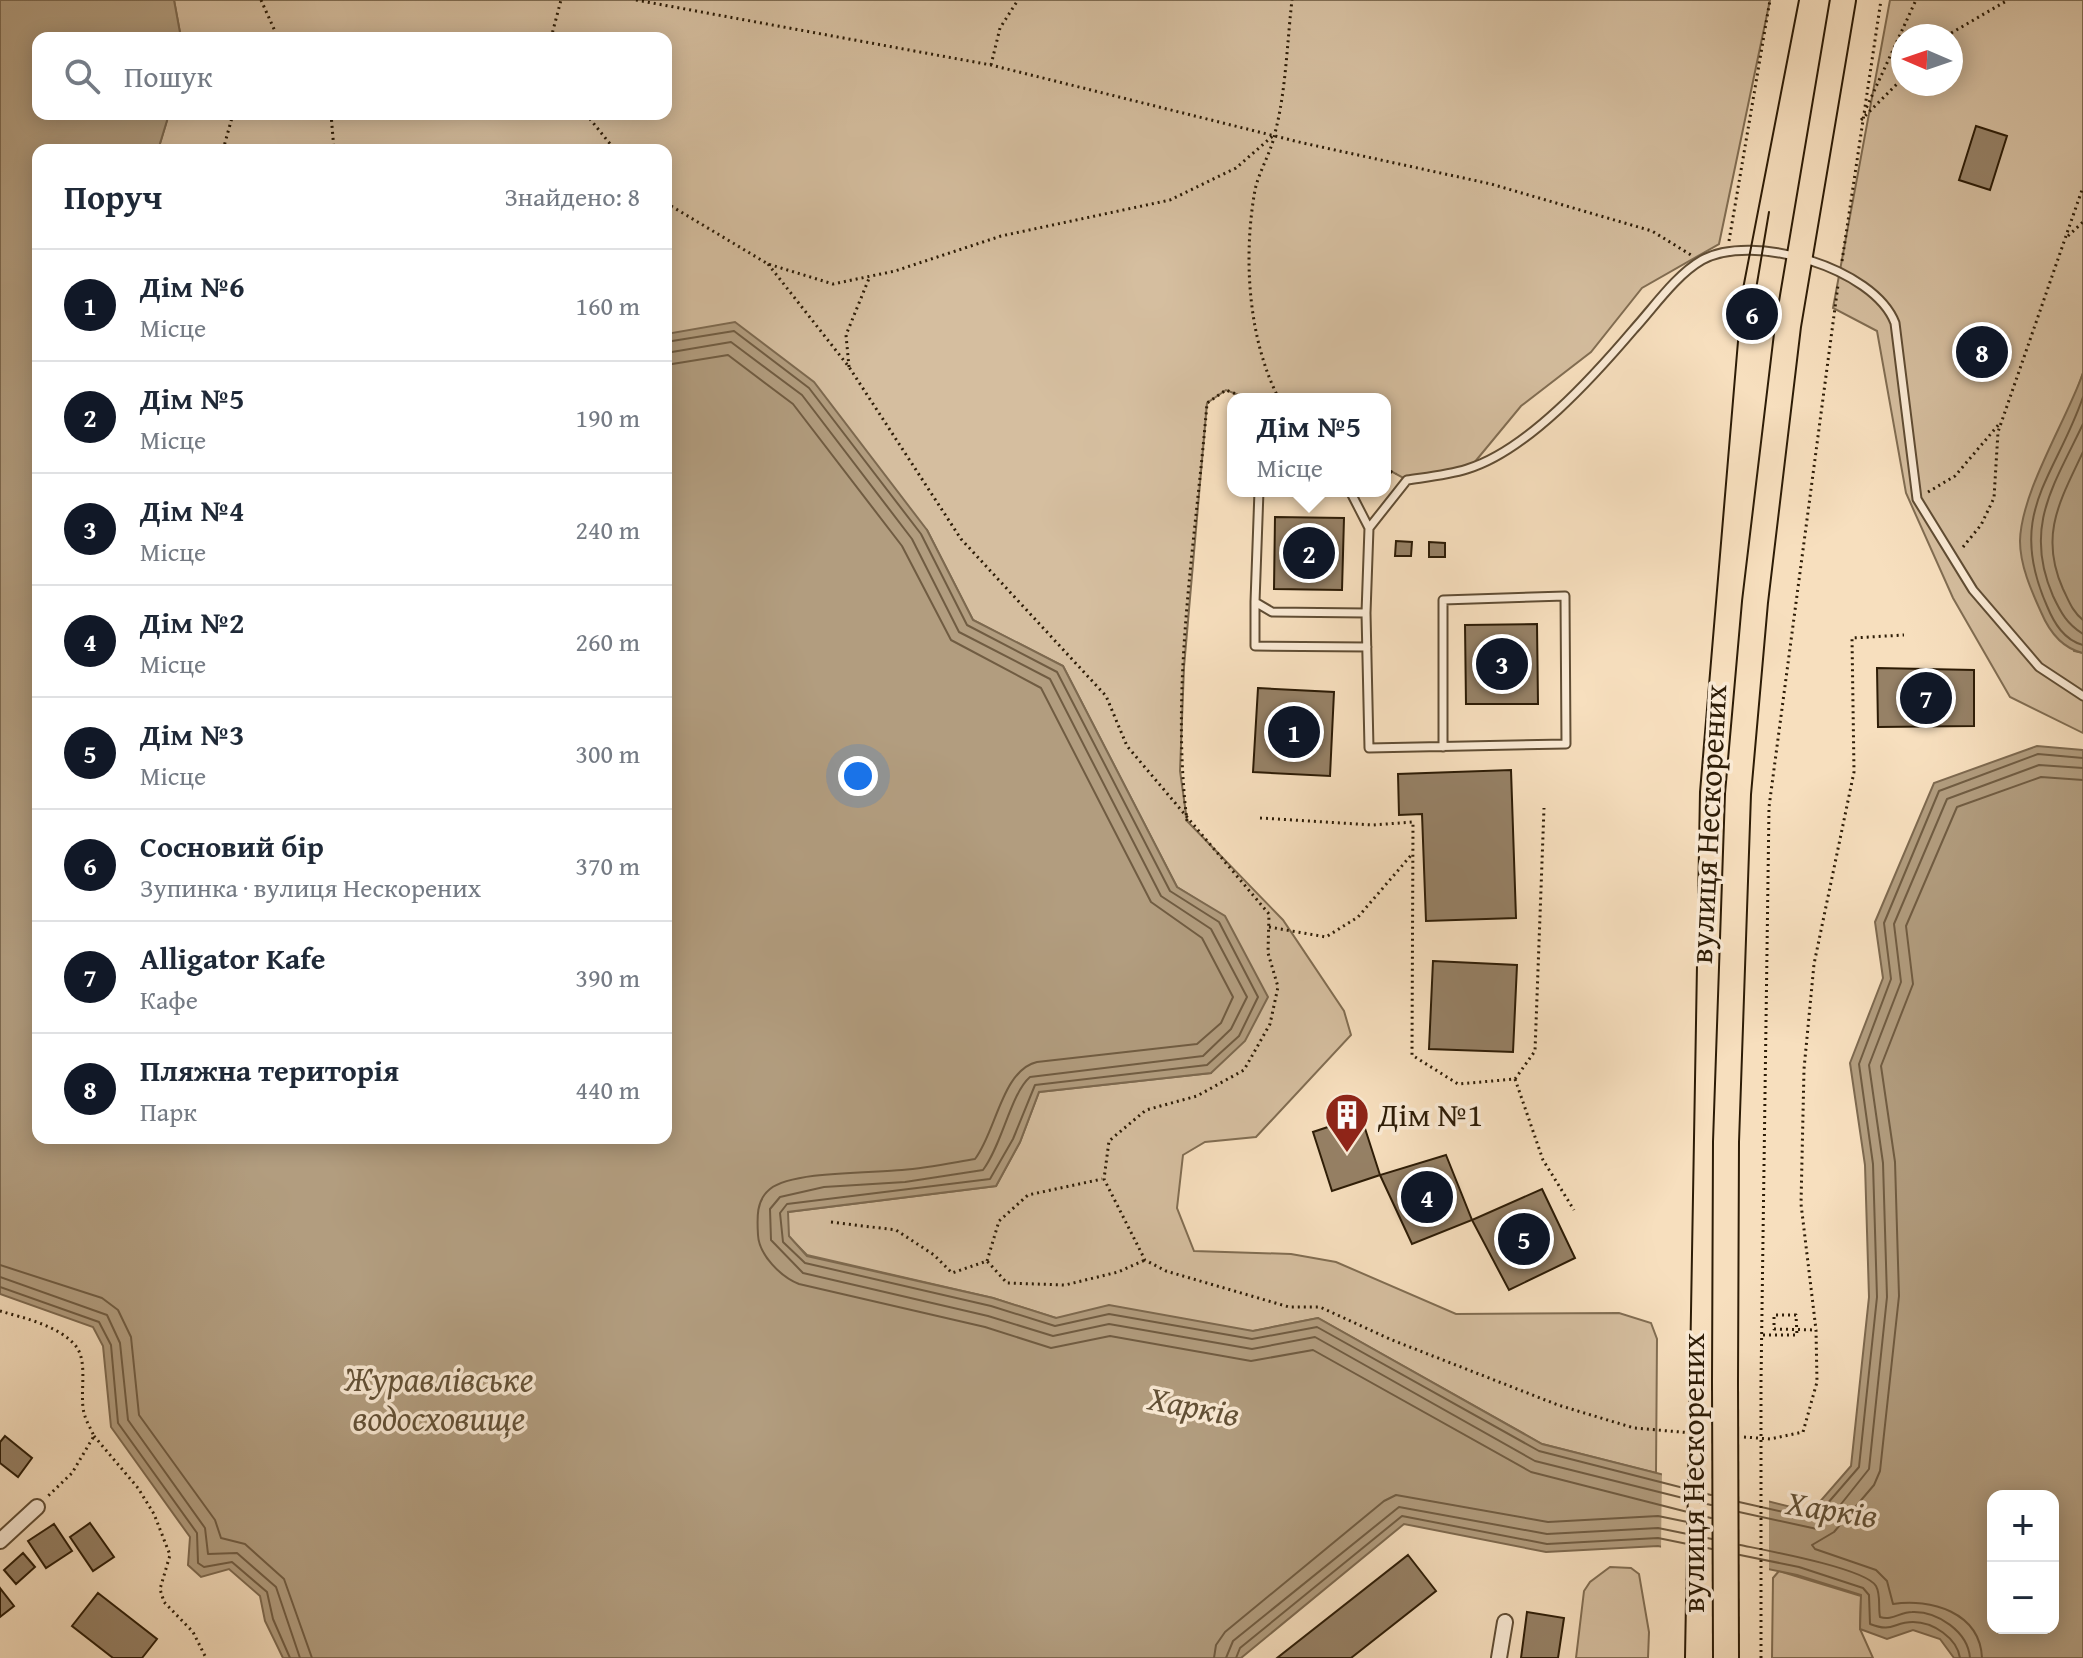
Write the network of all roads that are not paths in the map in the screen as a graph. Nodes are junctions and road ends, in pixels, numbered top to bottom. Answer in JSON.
{"nodes":[{"id":1,"x":1843,"y":0,"type":"edge"},
{"id":2,"x":1798,"y":256,"type":"junction"},
{"id":3,"x":1259,"y":497,"type":"edge"},
{"id":4,"x":1353,"y":497,"type":"edge"},
{"id":5,"x":1369,"y":528,"type":"junction"},
{"id":6,"x":1255,"y":602,"type":"junction"},
{"id":7,"x":1366,"y":613,"type":"junction"},
{"id":8,"x":1367,"y":647,"type":"junction"},
{"id":9,"x":2083,"y":696,"type":"edge"},
{"id":10,"x":1443,"y":747,"type":"junction"},
{"id":11,"x":37,"y":1507,"type":"road end"},
{"id":12,"x":0,"y":1541,"type":"edge"},
{"id":13,"x":1505,"y":1622,"type":"dead end"},
{"id":14,"x":1499,"y":1658,"type":"edge"},
{"id":15,"x":1726,"y":1658,"type":"edge"}],
"edges":[{"from":1,"to":2,"type":"main road","name":"вулиця Нескорених"},
{"from":2,"to":5,"type":"lane"},
{"from":2,"to":9,"type":"lane"},
{"from":2,"to":15,"type":"main road","name":"вулиця Нескорених","bridge":true},
{"from":3,"to":6,"type":"lane"},
{"from":4,"to":5,"type":"lane"},
{"from":5,"to":7,"type":"lane"},
{"from":6,"to":7,"type":"lane"},
{"from":6,"to":8,"type":"lane"},
{"from":7,"to":8,"type":"lane"},
{"from":8,"to":10,"type":"lane"},
{"from":10,"to":10,"type":"lane"},
{"from":11,"to":12,"type":"street"},
{"from":13,"to":14,"type":"street"}]}
